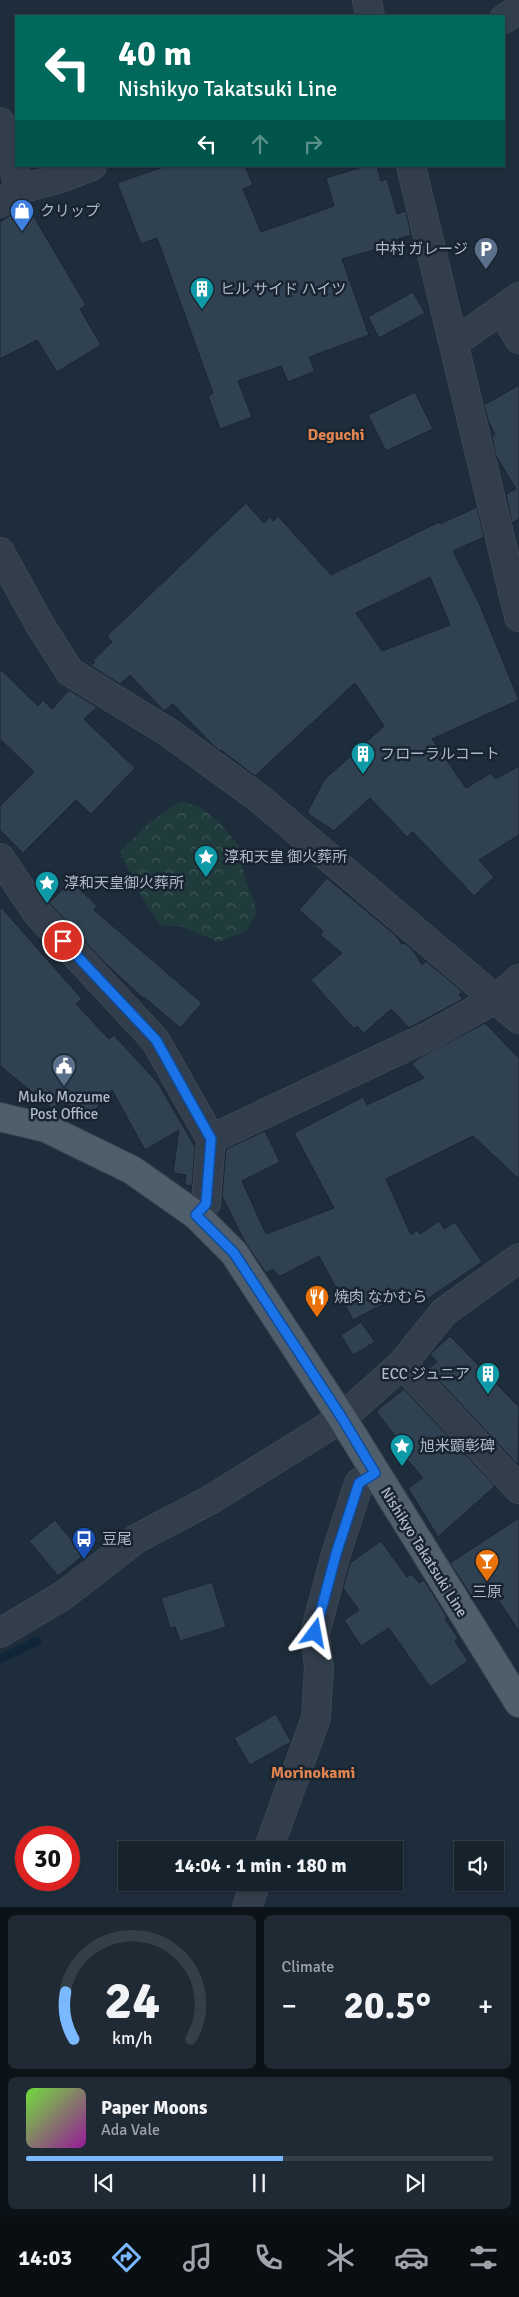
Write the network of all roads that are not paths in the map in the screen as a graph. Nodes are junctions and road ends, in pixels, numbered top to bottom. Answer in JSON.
{"nodes":[{"id":1,"x":367,"y":0,"type":"edge"},
{"id":2,"x":519,"y":10,"type":"edge"},
{"id":3,"x":370,"y":15,"type":"edge"},
{"id":4,"x":505,"y":18,"type":"edge"},
{"id":5,"x":0,"y":122,"type":"edge"},
{"id":6,"x":90,"y":167,"type":"edge"},
{"id":7,"x":412,"y":167,"type":"edge"},
{"id":8,"x":10,"y":196,"type":"edge"},
{"id":9,"x":510,"y":303,"type":"edge"},
{"id":10,"x":519,"y":340,"type":"edge"},
{"id":11,"x":454,"y":343,"type":"junction"},
{"id":12,"x":0,"y":552,"type":"edge"},
{"id":13,"x":519,"y":617,"type":"edge"},
{"id":14,"x":0,"y":858,"type":"edge"},
{"id":15,"x":519,"y":979,"type":"edge"},
{"id":16,"x":497,"y":998,"type":"junction"},
{"id":17,"x":519,"y":1019,"type":"edge"},
{"id":18,"x":0,"y":1117,"type":"edge"},
{"id":19,"x":211,"y":1139,"type":"junction"},
{"id":20,"x":196,"y":1215,"type":"junction"},
{"id":21,"x":519,"y":1258,"type":"edge"},
{"id":22,"x":402,"y":1364,"type":"junction"},
{"id":23,"x":342,"y":1418,"type":"junction"},
{"id":24,"x":375,"y":1473,"type":"junction"},
{"id":25,"x":519,"y":1489,"type":"edge"},
{"id":26,"x":0,"y":1633,"type":"edge"},
{"id":27,"x":519,"y":1703,"type":"edge"},
{"id":28,"x":271,"y":1841,"type":"edge"},
{"id":29,"x":253,"y":1891,"type":"edge"},
{"id":30,"x":247,"y":1907,"type":"edge"}],
"edges":[{"from":1,"to":3,"type":"street"},
{"from":2,"to":4,"type":"street"},
{"from":5,"to":8,"type":"street"},
{"from":6,"to":8,"type":"street"},
{"from":7,"to":11,"type":"street"},
{"from":9,"to":10,"type":"street"},
{"from":9,"to":11,"type":"street"},
{"from":11,"to":13,"type":"street"},
{"from":12,"to":16,"type":"street"},
{"from":14,"to":19,"type":"street"},
{"from":15,"to":16,"type":"street"},
{"from":16,"to":17,"type":"street"},
{"from":16,"to":19,"type":"street"},
{"from":18,"to":20,"type":"main road","name":"Nishikyo Takatsuki Line"},
{"from":19,"to":20,"type":"street"},
{"from":20,"to":23,"type":"main road","name":"Nishikyo Takatsuki Line"},
{"from":21,"to":22,"type":"street"},
{"from":22,"to":23,"type":"street"},
{"from":22,"to":25,"type":"street"},
{"from":23,"to":24,"type":"main road","name":"Nishikyo Takatsuki Line"},
{"from":23,"to":26,"type":"street"},
{"from":24,"to":27,"type":"main road","name":"Nishikyo Takatsuki Line"},
{"from":24,"to":28,"type":"street"},
{"from":29,"to":30,"type":"street"}]}
